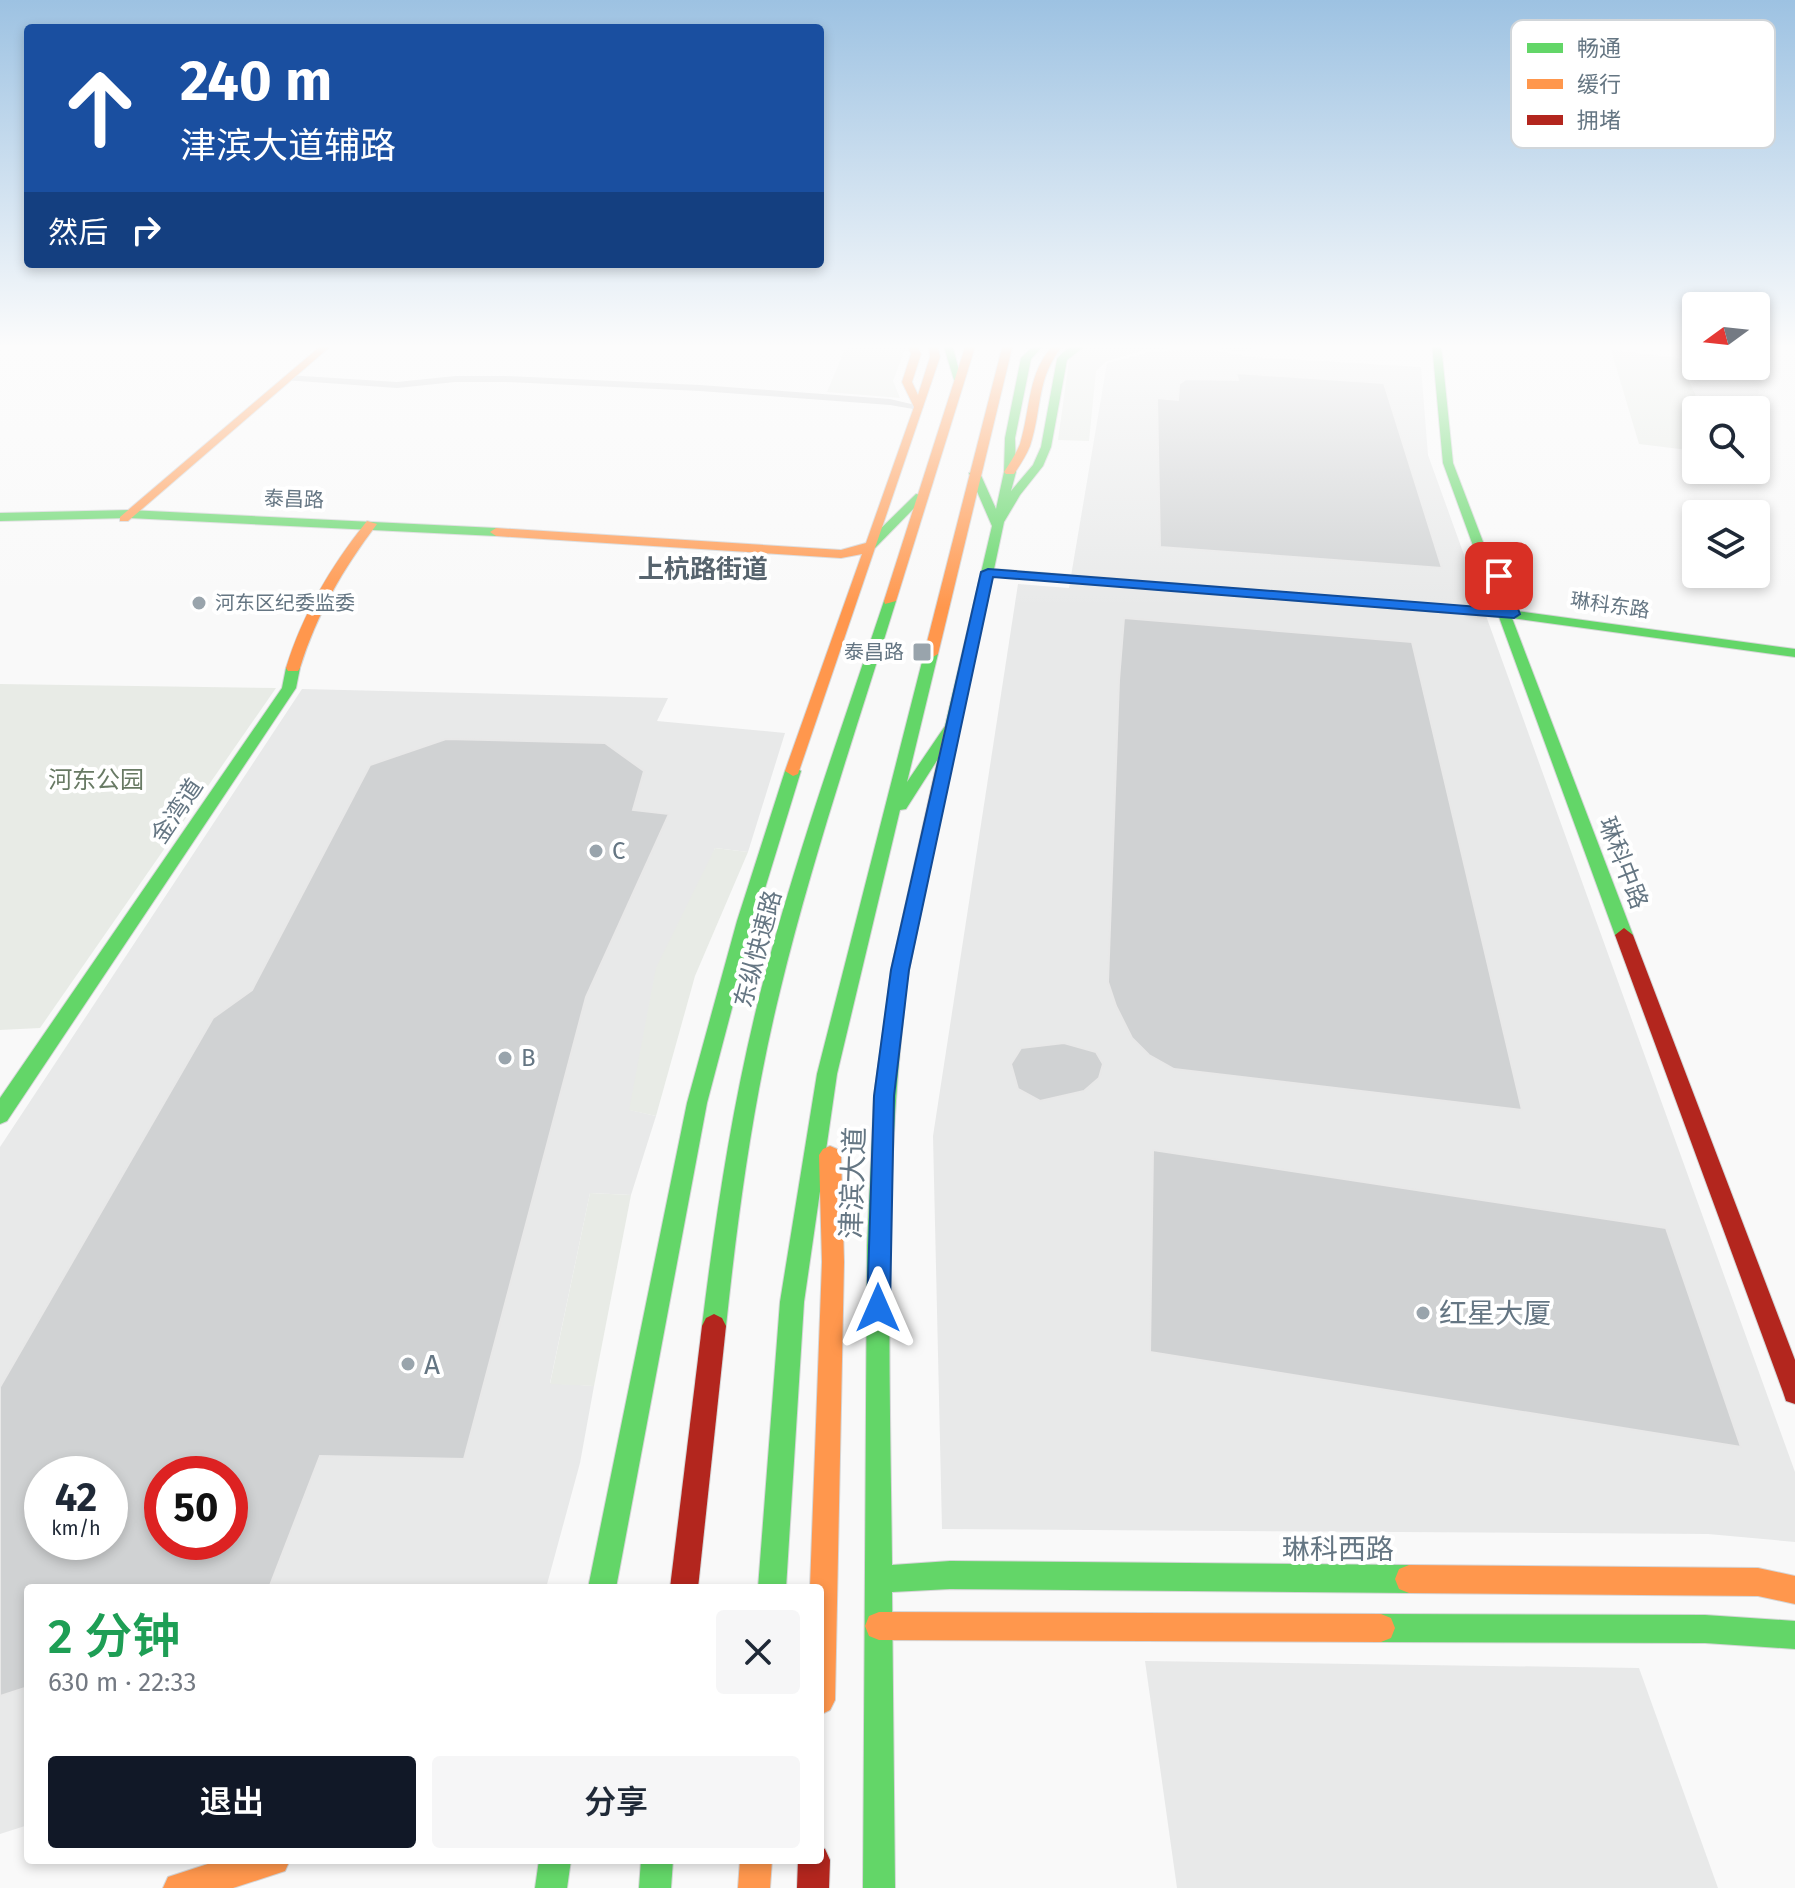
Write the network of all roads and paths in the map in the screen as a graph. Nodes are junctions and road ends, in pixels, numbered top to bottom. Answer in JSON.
{"nodes":[{"id":1,"x":225,"y":432,"type":"edge"},
{"id":2,"x":910,"y":432,"type":"edge"},
{"id":3,"x":943,"y":432,"type":"edge"},
{"id":4,"x":985,"y":432,"type":"edge"},
{"id":5,"x":1011,"y":432,"type":"edge"},
{"id":6,"x":1028,"y":432,"type":"edge"},
{"id":7,"x":1049,"y":432,"type":"edge"},
{"id":8,"x":1450,"y":432,"type":"edge"},
{"id":9,"x":1010,"y":472,"type":"junction"},
{"id":10,"x":975,"y":473,"type":"junction"},
{"id":11,"x":925,"y":491,"type":"junction"},
{"id":12,"x":127,"y":517,"type":"junction"},
{"id":13,"x":0,"y":519,"type":"edge"},
{"id":14,"x":997,"y":525,"type":"junction"},
{"id":15,"x":368,"y":527,"type":"junction"},
{"id":16,"x":871,"y":545,"type":"junction"},
{"id":17,"x":989,"y":566,"type":"junction"},
{"id":18,"x":858,"y":582,"type":"junction"},
{"id":19,"x":1507,"y":608,"type":"junction"},
{"id":20,"x":1795,"y":643,"type":"edge"},
{"id":21,"x":1795,"y":653,"type":"edge"},
{"id":22,"x":952,"y":726,"type":"junction"},
{"id":23,"x":887,"y":825,"type":"junction"},
{"id":24,"x":827,"y":1074,"type":"junction"},
{"id":25,"x":0,"y":1115,"type":"edge"},
{"id":26,"x":1795,"y":1349,"type":"edge"},
{"id":27,"x":1795,"y":1392,"type":"edge"},
{"id":28,"x":879,"y":1579,"type":"junction"},
{"id":29,"x":603,"y":1584,"type":"edge"},
{"id":30,"x":684,"y":1584,"type":"edge"},
{"id":31,"x":772,"y":1584,"type":"edge"},
{"id":32,"x":823,"y":1584,"type":"edge"},
{"id":33,"x":1795,"y":1590,"type":"edge"},
{"id":34,"x":879,"y":1626,"type":"junction"},
{"id":35,"x":1795,"y":1635,"type":"edge"},
{"id":36,"x":260,"y":1864,"type":"edge"},
{"id":37,"x":554,"y":1864,"type":"edge"},
{"id":38,"x":657,"y":1864,"type":"edge"},
{"id":39,"x":756,"y":1864,"type":"edge"},
{"id":40,"x":814,"y":1864,"type":"edge"},
{"id":41,"x":179,"y":1888,"type":"edge"},
{"id":42,"x":551,"y":1888,"type":"edge"},
{"id":43,"x":655,"y":1888,"type":"edge"},
{"id":44,"x":754,"y":1888,"type":"edge"},
{"id":45,"x":813,"y":1888,"type":"edge"},
{"id":46,"x":879,"y":1888,"type":"edge"}],
"edges":[{"from":1,"to":12,"type":"main road"},
{"from":2,"to":16,"type":"main road"},
{"from":3,"to":11,"type":"main road","name":"东纵快速路"},
{"from":4,"to":10,"type":"main road"},
{"from":5,"to":9,"type":"main road"},
{"from":6,"to":9,"type":"main road"},
{"from":7,"to":14,"type":"main road"},
{"from":8,"to":19,"type":"main road","name":"琳科中路"},
{"from":9,"to":14,"type":"main road","name":"津滨大道"},
{"from":10,"to":14,"type":"main road"},
{"from":10,"to":23,"type":"main road"},
{"from":11,"to":16,"type":"main road"},
{"from":11,"to":30,"type":"main road","name":"东纵快速路"},
{"from":12,"to":13,"type":"main road","name":"泰昌路"},
{"from":12,"to":15,"type":"main road","name":"泰昌路"},
{"from":14,"to":17,"type":"main road","name":"津滨大道"},
{"from":15,"to":16,"type":"main road","name":"泰昌路"},
{"from":15,"to":18,"type":"main road","name":"泰昌路"},
{"from":15,"to":25,"type":"main road","name":"金湾道"},
{"from":16,"to":18,"type":"main road"},
{"from":17,"to":19,"type":"main road","name":"琳科东路"},
{"from":17,"to":22,"type":"main road","name":"津滨大道"},
{"from":18,"to":29,"type":"main road"},
{"from":19,"to":20,"type":"main road","name":"琳科东路"},
{"from":19,"to":21,"type":"main road","name":"琳科东路"},
{"from":19,"to":26,"type":"main road","name":"琳科中路"},
{"from":19,"to":27,"type":"main road","name":"琳科中路"},
{"from":22,"to":23,"type":"main road"},
{"from":22,"to":28,"type":"main road","name":"津滨大道"},
{"from":23,"to":24,"type":"main road"},
{"from":24,"to":31,"type":"main road"},
{"from":24,"to":32,"type":"main road"},
{"from":28,"to":33,"type":"main road","name":"琳科西路"},
{"from":28,"to":34,"type":"main road","name":"津滨大道"},
{"from":34,"to":35,"type":"main road"},
{"from":34,"to":46,"type":"main road","name":"津滨大道"},
{"from":36,"to":41,"type":"main road"},
{"from":37,"to":42,"type":"main road"},
{"from":38,"to":43,"type":"main road"},
{"from":39,"to":44,"type":"main road"},
{"from":40,"to":45,"type":"main road"}]}
